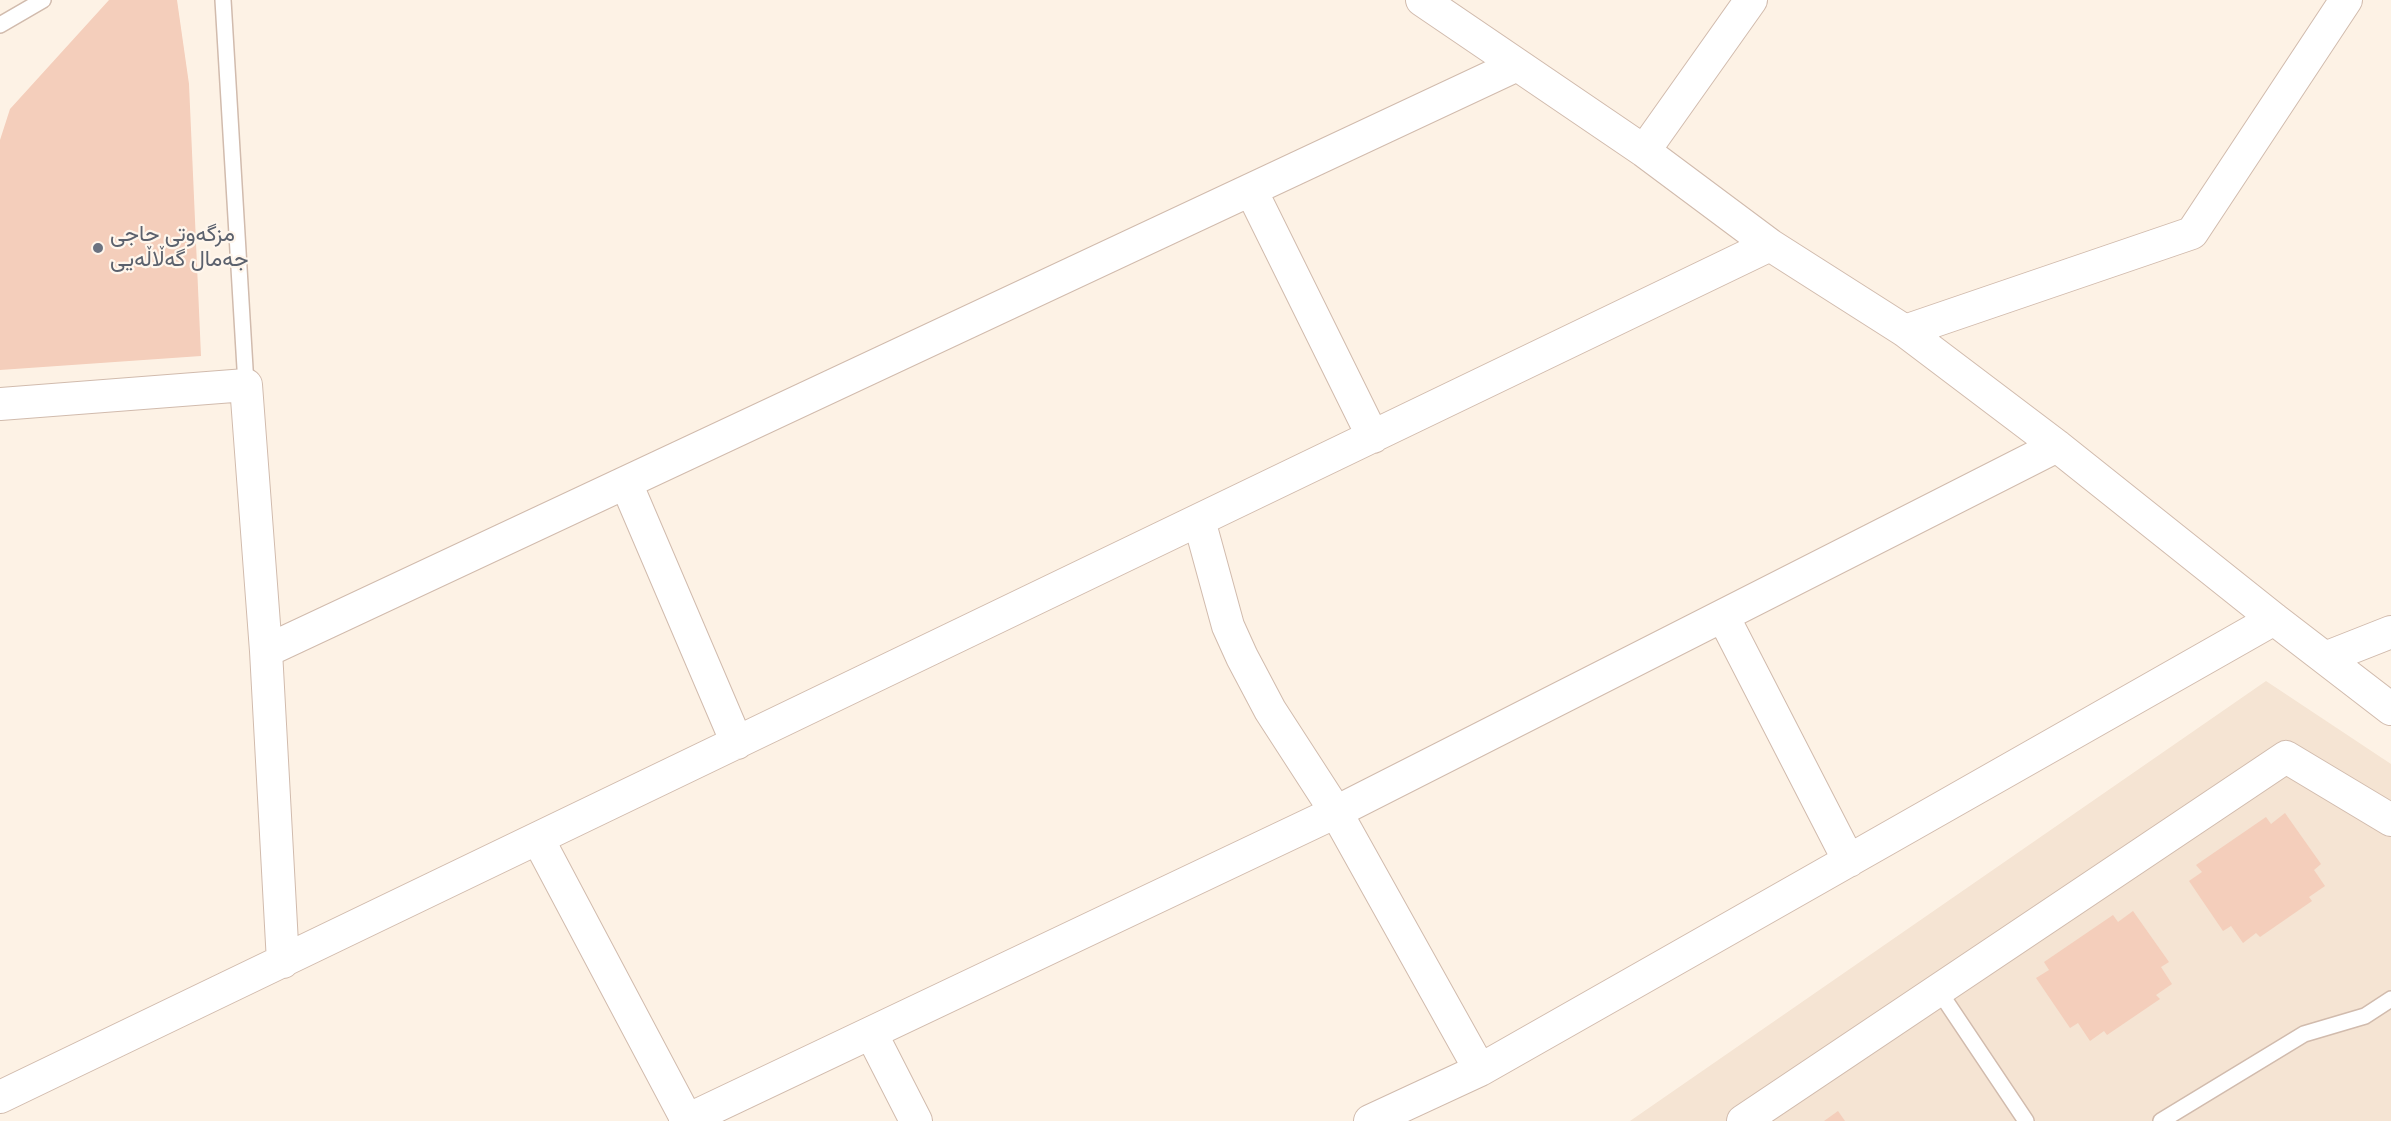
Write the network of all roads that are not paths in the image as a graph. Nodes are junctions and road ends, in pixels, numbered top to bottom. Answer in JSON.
{"nodes":[{"id":1,"x":43,"y":0,"type":"edge"},
{"id":2,"x":223,"y":0,"type":"edge"},
{"id":3,"x":1751,"y":0,"type":"edge"},
{"id":4,"x":2346,"y":0,"type":"edge"},
{"id":5,"x":1433,"y":3,"type":"edge"},
{"id":6,"x":0,"y":24,"type":"edge"},
{"id":7,"x":1518,"y":65,"type":"junction"},
{"id":8,"x":1644,"y":151,"type":"junction"},
{"id":9,"x":1251,"y":190,"type":"junction"},
{"id":10,"x":1770,"y":245,"type":"junction"},
{"id":11,"x":1905,"y":331,"type":"junction"},
{"id":12,"x":246,"y":385,"type":"junction"},
{"id":13,"x":0,"y":404,"type":"edge"},
{"id":14,"x":1373,"y":437,"type":"junction"},
{"id":15,"x":2057,"y":446,"type":"junction"},
{"id":16,"x":626,"y":483,"type":"junction"},
{"id":17,"x":1200,"y":520,"type":"junction"},
{"id":18,"x":1723,"y":616,"type":"junction"},
{"id":19,"x":2274,"y":620,"type":"junction"},
{"id":20,"x":2391,"y":632,"type":"edge"},
{"id":21,"x":266,"y":651,"type":"junction"},
{"id":22,"x":2325,"y":658,"type":"junction"},
{"id":23,"x":2391,"y":709,"type":"edge"},
{"id":24,"x":737,"y":743,"type":"junction"},
{"id":25,"x":1336,"y":812,"type":"junction"},
{"id":26,"x":2391,"y":820,"type":"edge"},
{"id":27,"x":538,"y":839,"type":"junction"},
{"id":28,"x":1849,"y":861,"type":"junction"},
{"id":29,"x":283,"y":962,"type":"junction"},
{"id":30,"x":1939,"y":991,"type":"junction"},
{"id":31,"x":2391,"y":999,"type":"edge"},
{"id":32,"x":871,"y":1033,"type":"junction"},
{"id":33,"x":1480,"y":1070,"type":"junction"},
{"id":34,"x":0,"y":1098,"type":"edge"},
{"id":35,"x":686,"y":1120,"type":"edge"},
{"id":36,"x":916,"y":1121,"type":"edge"},
{"id":37,"x":1370,"y":1121,"type":"edge"},
{"id":38,"x":1743,"y":1121,"type":"edge"},
{"id":39,"x":2026,"y":1121,"type":"edge"},
{"id":40,"x":2161,"y":1121,"type":"edge"}],
"edges":[{"from":1,"to":6,"type":"lane"},
{"from":2,"to":12,"type":"lane"},
{"from":3,"to":8,"type":"street"},
{"from":4,"to":11,"type":"street"},
{"from":5,"to":7,"type":"street"},
{"from":7,"to":8,"type":"street"},
{"from":7,"to":9,"type":"street"},
{"from":8,"to":10,"type":"street"},
{"from":9,"to":14,"type":"street"},
{"from":9,"to":16,"type":"street"},
{"from":10,"to":11,"type":"street"},
{"from":10,"to":14,"type":"street"},
{"from":11,"to":15,"type":"street"},
{"from":12,"to":13,"type":"street"},
{"from":12,"to":21,"type":"street"},
{"from":14,"to":17,"type":"street"},
{"from":15,"to":18,"type":"street"},
{"from":15,"to":19,"type":"street"},
{"from":16,"to":21,"type":"street"},
{"from":16,"to":24,"type":"street"},
{"from":17,"to":24,"type":"street"},
{"from":17,"to":25,"type":"street"},
{"from":18,"to":25,"type":"street"},
{"from":18,"to":28,"type":"street"},
{"from":19,"to":22,"type":"street"},
{"from":19,"to":28,"type":"street"},
{"from":20,"to":22,"type":"street"},
{"from":21,"to":29,"type":"street"},
{"from":22,"to":23,"type":"street"},
{"from":24,"to":27,"type":"street"},
{"from":25,"to":32,"type":"street"},
{"from":25,"to":33,"type":"street"},
{"from":26,"to":30,"type":"street"},
{"from":27,"to":29,"type":"street"},
{"from":27,"to":35,"type":"street"},
{"from":28,"to":33,"type":"street"},
{"from":29,"to":34,"type":"street"},
{"from":30,"to":38,"type":"street"},
{"from":30,"to":39,"type":"lane"},
{"from":31,"to":40,"type":"lane"},
{"from":32,"to":35,"type":"street"},
{"from":32,"to":36,"type":"street"},
{"from":33,"to":37,"type":"street"}]}
